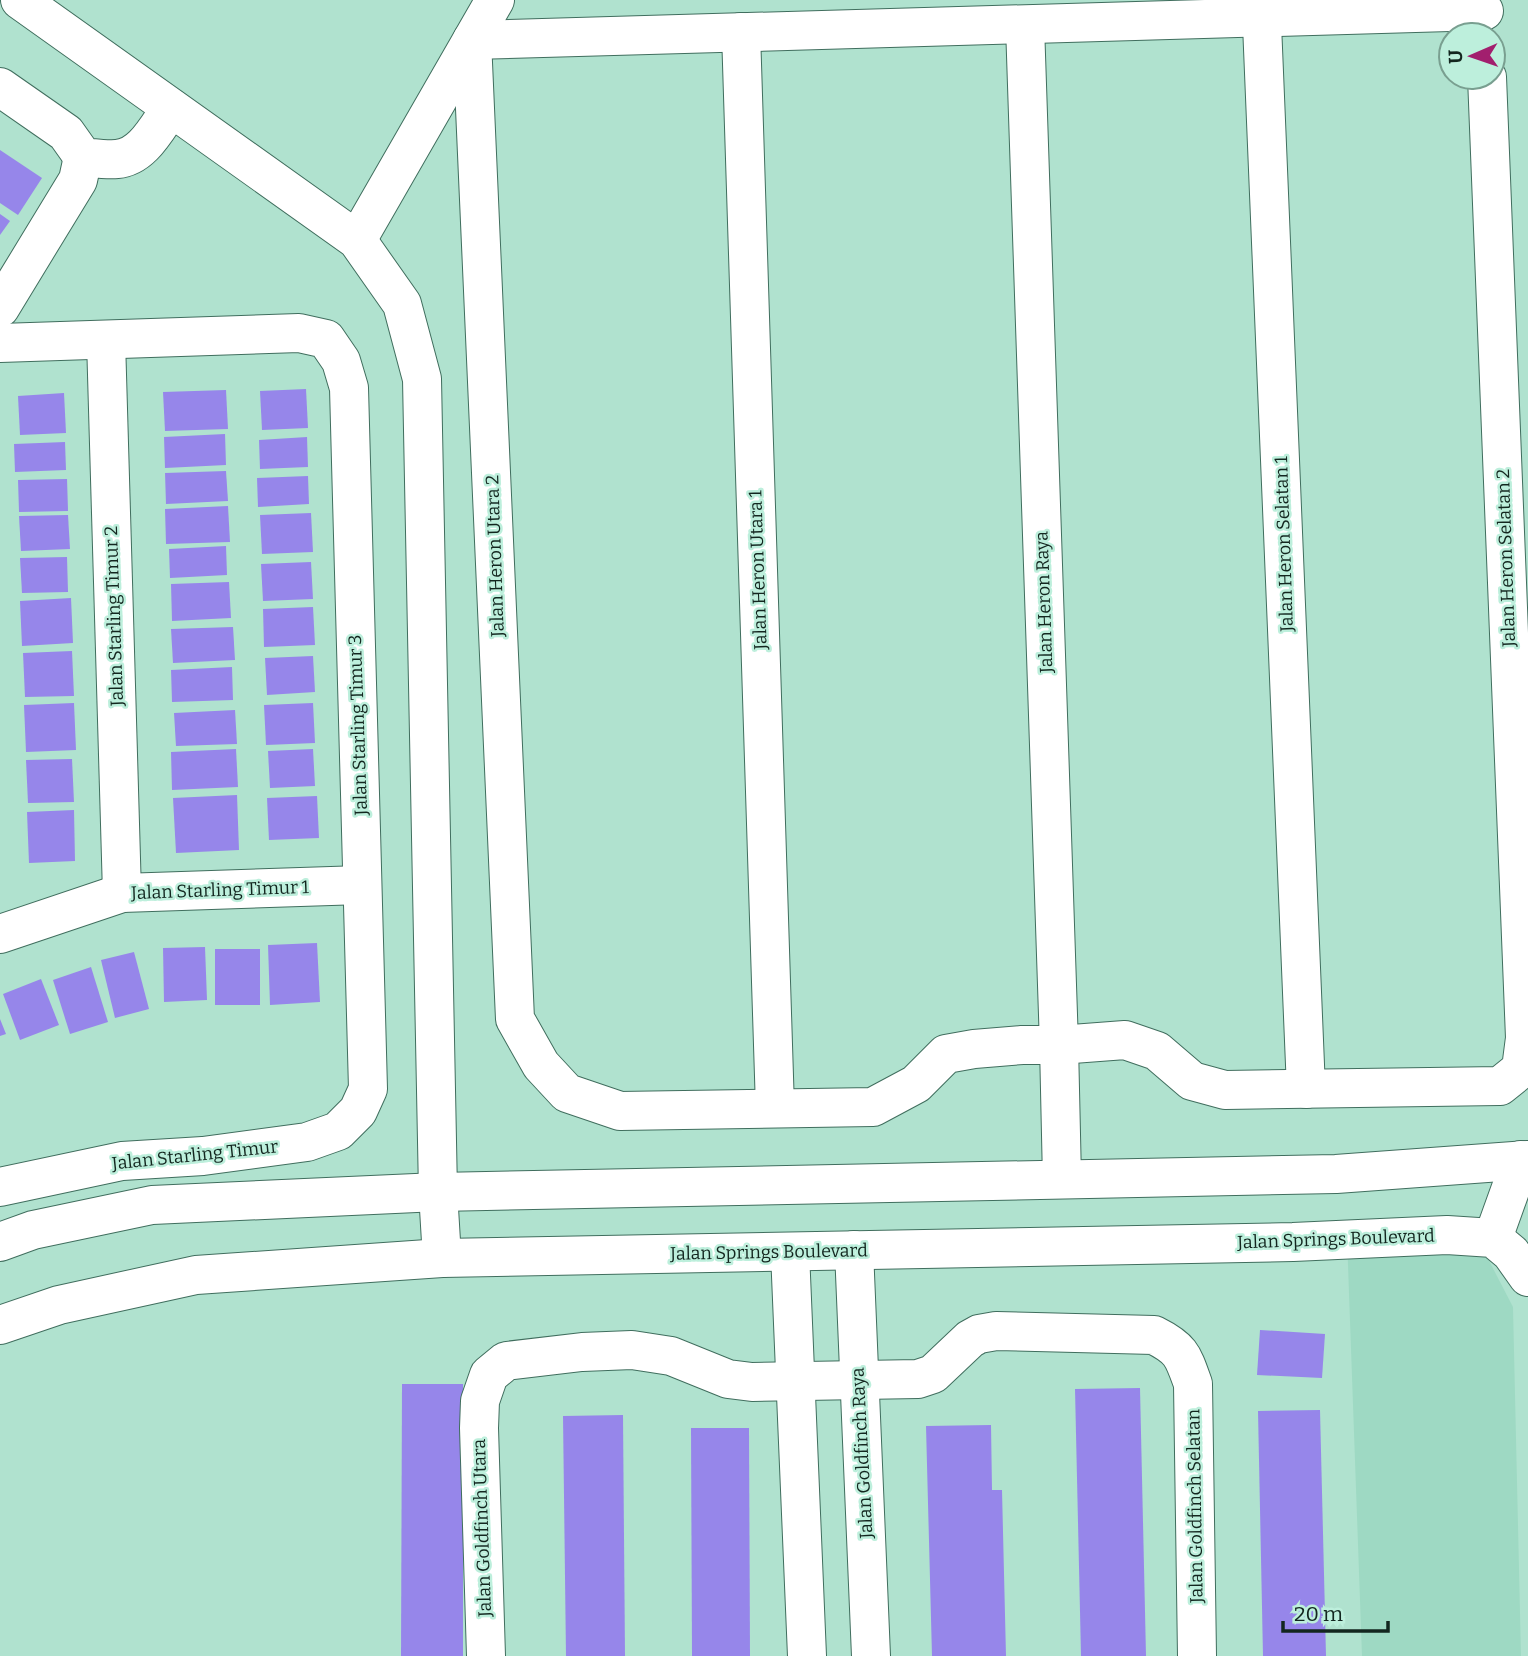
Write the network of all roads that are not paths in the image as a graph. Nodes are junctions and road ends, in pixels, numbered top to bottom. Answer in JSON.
{"nodes":[{"id":1,"x":20,"y":0,"type":"edge"},
{"id":2,"x":495,"y":0,"type":"edge"},
{"id":3,"x":1262,"y":9,"type":"edge"},
{"id":4,"x":1484,"y":15,"type":"edge"},
{"id":5,"x":1025,"y":25,"type":"junction"},
{"id":6,"x":741,"y":32,"type":"junction"},
{"id":7,"x":472,"y":40,"type":"junction"},
{"id":8,"x":0,"y":87,"type":"edge"},
{"id":9,"x":1488,"y":91,"type":"edge"},
{"id":10,"x":171,"y":108,"type":"junction"},
{"id":11,"x":83,"y":157,"type":"junction"},
{"id":12,"x":357,"y":240,"type":"junction"},
{"id":13,"x":0,"y":308,"type":"edge"},
{"id":14,"x":106,"y":340,"type":"junction"},
{"id":15,"x":0,"y":343,"type":"edge"},
{"id":16,"x":362,"y":886,"type":"junction"},
{"id":17,"x":122,"y":893,"type":"junction"},
{"id":18,"x":0,"y":934,"type":"edge"},
{"id":19,"x":1059,"y":1045,"type":"junction"},
{"id":20,"x":1306,"y":1088,"type":"junction"},
{"id":21,"x":368,"y":1089,"type":"joint"},
{"id":22,"x":775,"y":1108,"type":"junction"},
{"id":23,"x":1524,"y":1160,"type":"edge"},
{"id":24,"x":1062,"y":1179,"type":"junction"},
{"id":25,"x":0,"y":1187,"type":"edge"},
{"id":26,"x":438,"y":1192,"type":"junction"},
{"id":27,"x":1493,"y":1238,"type":"junction"},
{"id":28,"x":0,"y":1242,"type":"edge"},
{"id":29,"x":854,"y":1250,"type":"junction"},
{"id":30,"x":790,"y":1252,"type":"junction"},
{"id":31,"x":442,"y":1258,"type":"junction"},
{"id":32,"x":1528,"y":1277,"type":"edge"},
{"id":33,"x":0,"y":1325,"type":"edge"},
{"id":34,"x":859,"y":1379,"type":"junction"},
{"id":35,"x":795,"y":1381,"type":"junction"},
{"id":36,"x":486,"y":1656,"type":"edge"},
{"id":37,"x":807,"y":1656,"type":"edge"},
{"id":38,"x":871,"y":1656,"type":"edge"},
{"id":39,"x":1197,"y":1656,"type":"edge"}],
"edges":[{"from":1,"to":10,"type":"street"},
{"from":2,"to":7,"type":"street"},
{"from":3,"to":4,"type":"street"},
{"from":3,"to":5,"type":"street"},
{"from":3,"to":20,"type":"street","name":"Jalan Heron Selatan 1"},
{"from":5,"to":6,"type":"street"},
{"from":5,"to":19,"type":"street","name":"Jalan Heron Raya"},
{"from":6,"to":7,"type":"street"},
{"from":6,"to":22,"type":"street","name":"Jalan Heron Utara 1"},
{"from":7,"to":12,"type":"street"},
{"from":7,"to":22,"type":"street","name":"Jalan Heron Utara 2"},
{"from":8,"to":11,"type":"street"},
{"from":9,"to":20,"type":"street","name":"Jalan Heron Selatan 2"},
{"from":10,"to":11,"type":"street"},
{"from":10,"to":12,"type":"street"},
{"from":11,"to":13,"type":"street"},
{"from":12,"to":26,"type":"street"},
{"from":14,"to":15,"type":"street"},
{"from":14,"to":16,"type":"street","name":"Jalan Starling Timur 3"},
{"from":14,"to":17,"type":"street","name":"Jalan Starling Timur 2"},
{"from":16,"to":17,"type":"street","name":"Jalan Starling Timur 1"},
{"from":16,"to":21,"type":"street","name":"Jalan Starling Timur 3"},
{"from":17,"to":18,"type":"street","name":"Jalan Starling Timur 1"},
{"from":19,"to":20,"type":"street","name":"Jalan Heron Selatan 2"},
{"from":19,"to":22,"type":"street","name":"Jalan Heron Utara 2"},
{"from":19,"to":24,"type":"street","name":"Jalan Heron Raya"},
{"from":21,"to":25,"type":"street","name":"Jalan Starling Timur"},
{"from":23,"to":24,"type":"street"},
{"from":23,"to":27,"type":"street"},
{"from":24,"to":26,"type":"street"},
{"from":26,"to":28,"type":"street"},
{"from":26,"to":31,"type":"street"},
{"from":27,"to":29,"type":"street","name":"Jalan Springs Boulevard"},
{"from":27,"to":32,"type":"street"},
{"from":29,"to":30,"type":"street","name":"Jalan Springs Boulevard"},
{"from":29,"to":34,"type":"street","name":"Jalan Goldfinch Raya"},
{"from":30,"to":31,"type":"street","name":"Jalan Springs Boulevard"},
{"from":30,"to":35,"type":"street"},
{"from":31,"to":33,"type":"street","name":"Jalan Springs Boulevard"},
{"from":34,"to":35,"type":"street"},
{"from":34,"to":38,"type":"street","name":"Jalan Goldfinch Raya"},
{"from":34,"to":39,"type":"street","name":"Jalan Goldfinch Selatan"},
{"from":35,"to":36,"type":"street","name":"Jalan Goldfinch Utara"},
{"from":35,"to":37,"type":"street"}]}
